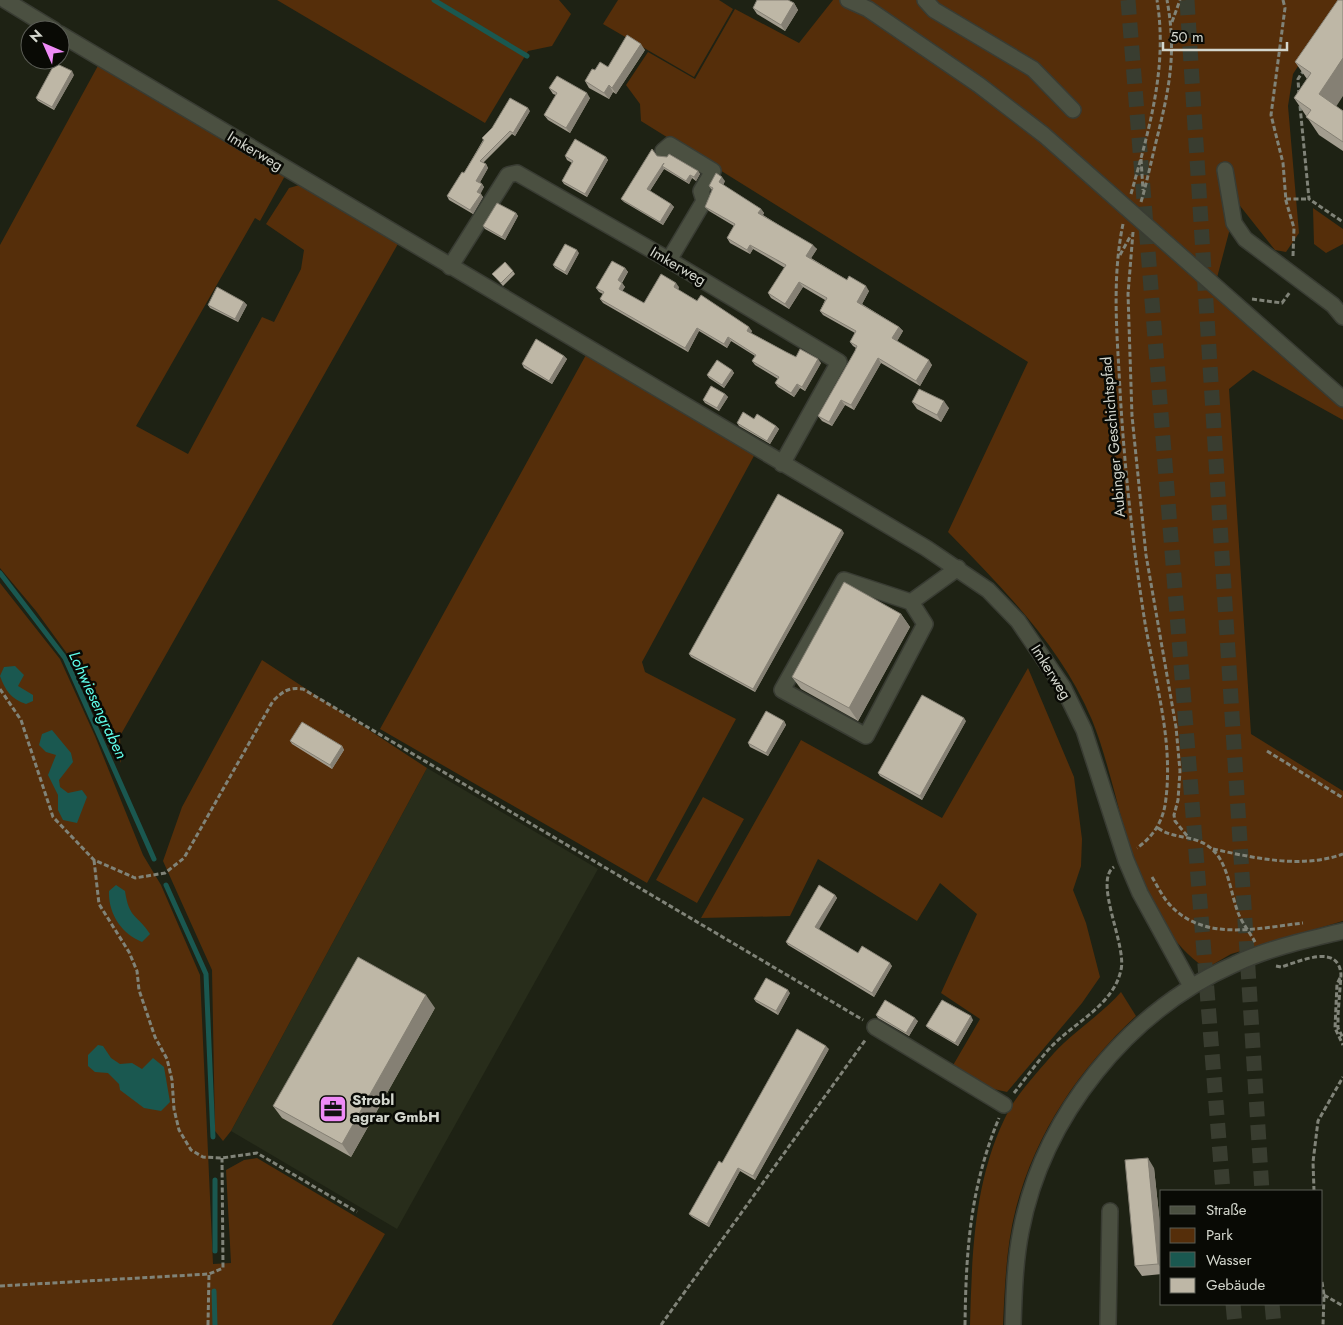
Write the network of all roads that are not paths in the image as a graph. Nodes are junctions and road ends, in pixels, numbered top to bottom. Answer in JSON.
{"nodes":[{"id":1,"x":5,"y":0,"type":"edge"},
{"id":2,"x":848,"y":0,"type":"edge"},
{"id":3,"x":925,"y":0,"type":"edge"},
{"id":4,"x":871,"y":4,"type":"edge"},
{"id":5,"x":38,"y":20,"type":"edge"},
{"id":6,"x":70,"y":40,"type":"edge"},
{"id":7,"x":1073,"y":110,"type":"dead end"},
{"id":8,"x":663,"y":151,"type":"dead end"},
{"id":9,"x":1225,"y":170,"type":"dead end"},
{"id":10,"x":669,"y":260,"type":"junction"},
{"id":11,"x":450,"y":267,"type":"junction"},
{"id":12,"x":1343,"y":317,"type":"edge"},
{"id":13,"x":1343,"y":399,"type":"edge"},
{"id":14,"x":782,"y":464,"type":"junction"},
{"id":15,"x":958,"y":568,"type":"junction"},
{"id":16,"x":911,"y":602,"type":"junction"},
{"id":17,"x":1343,"y":931,"type":"edge"},
{"id":18,"x":1191,"y":986,"type":"junction"},
{"id":19,"x":875,"y":1027,"type":"road end"},
{"id":20,"x":1004,"y":1105,"type":"road end"},
{"id":21,"x":1110,"y":1211,"type":"dead end"},
{"id":22,"x":1013,"y":1325,"type":"edge"},
{"id":23,"x":1108,"y":1325,"type":"edge"}],
"edges":[{"from":1,"to":5,"type":"street"},
{"from":2,"to":4,"type":"street"},
{"from":3,"to":7,"type":"street"},
{"from":4,"to":13,"type":"street"},
{"from":6,"to":11,"type":"street","name":"Imkerweg"},
{"from":8,"to":10,"type":"street"},
{"from":9,"to":12,"type":"street"},
{"from":10,"to":11,"type":"street","name":"Imkerweg"},
{"from":10,"to":14,"type":"street","name":"Imkerweg"},
{"from":11,"to":14,"type":"street","name":"Imkerweg"},
{"from":14,"to":15,"type":"street","name":"Imkerweg"},
{"from":15,"to":16,"type":"street"},
{"from":15,"to":18,"type":"street","name":"Imkerweg"},
{"from":16,"to":16,"type":"street"},
{"from":17,"to":18,"type":"street"},
{"from":18,"to":22,"type":"street"},
{"from":19,"to":20,"type":"street"},
{"from":21,"to":23,"type":"street"}]}
